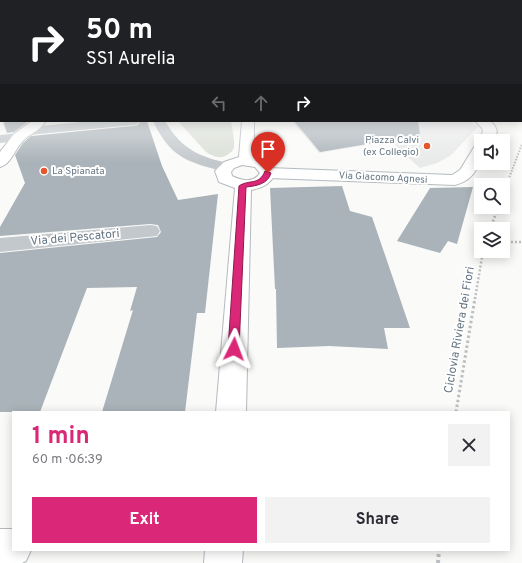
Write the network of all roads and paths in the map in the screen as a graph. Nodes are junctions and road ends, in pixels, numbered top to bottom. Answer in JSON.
{"nodes":[{"id":1,"x":39,"y":122,"type":"edge"},
{"id":2,"x":112,"y":122,"type":"edge"},
{"id":3,"x":160,"y":122,"type":"edge"},
{"id":4,"x":482,"y":122,"type":"edge"},
{"id":5,"x":92,"y":123,"type":"edge"},
{"id":6,"x":248,"y":126,"type":"edge"},
{"id":7,"x":24,"y":134,"type":"junction"},
{"id":8,"x":489,"y":134,"type":"edge"},
{"id":9,"x":0,"y":139,"type":"edge"},
{"id":10,"x":522,"y":144,"type":"edge"},
{"id":11,"x":474,"y":159,"type":"edge"},
{"id":12,"x":246,"y":161,"type":"junction"},
{"id":13,"x":0,"y":162,"type":"edge"},
{"id":14,"x":226,"y":167,"type":"junction"},
{"id":15,"x":268,"y":173,"type":"junction"},
{"id":16,"x":509,"y":178,"type":"edge"},
{"id":17,"x":243,"y":186,"type":"junction"},
{"id":18,"x":150,"y":231,"type":"dead end"},
{"id":19,"x":510,"y":242,"type":"edge"},
{"id":20,"x":522,"y":242,"type":"edge"},
{"id":21,"x":0,"y":245,"type":"edge"},
{"id":22,"x":482,"y":258,"type":"edge"},
{"id":23,"x":231,"y":411,"type":"edge"},
{"id":24,"x":456,"y":411,"type":"edge"},
{"id":25,"x":0,"y":548,"type":"edge"},
{"id":26,"x":12,"y":548,"type":"edge"},
{"id":27,"x":224,"y":551,"type":"edge"},
{"id":28,"x":439,"y":551,"type":"edge"},
{"id":29,"x":223,"y":563,"type":"edge"},
{"id":30,"x":438,"y":563,"type":"edge"}],
"edges":[{"from":1,"to":7,"type":"main road"},
{"from":2,"to":5,"type":"street"},
{"from":3,"to":14,"type":"street"},
{"from":4,"to":8,"type":"main road"},
{"from":5,"to":7,"type":"street"},
{"from":6,"to":12,"type":"main road"},
{"from":7,"to":9,"type":"street"},
{"from":7,"to":13,"type":"main road"},
{"from":10,"to":16,"type":"path"},
{"from":11,"to":15,"type":"main road","name":"Via Giacomo Agnesi"},
{"from":12,"to":14,"type":"main road"},
{"from":12,"to":15,"type":"main road"},
{"from":14,"to":17,"type":"main road"},
{"from":15,"to":17,"type":"main road"},
{"from":17,"to":23,"type":"main road"},
{"from":18,"to":21,"type":"street","name":"Via dei Pescatori"},
{"from":19,"to":20,"type":"path"},
{"from":22,"to":24,"type":"path","name":"Ciclovia Riviera dei Fiori"},
{"from":25,"to":26,"type":"main road"},
{"from":27,"to":29,"type":"main road"},
{"from":28,"to":30,"type":"path"}]}
